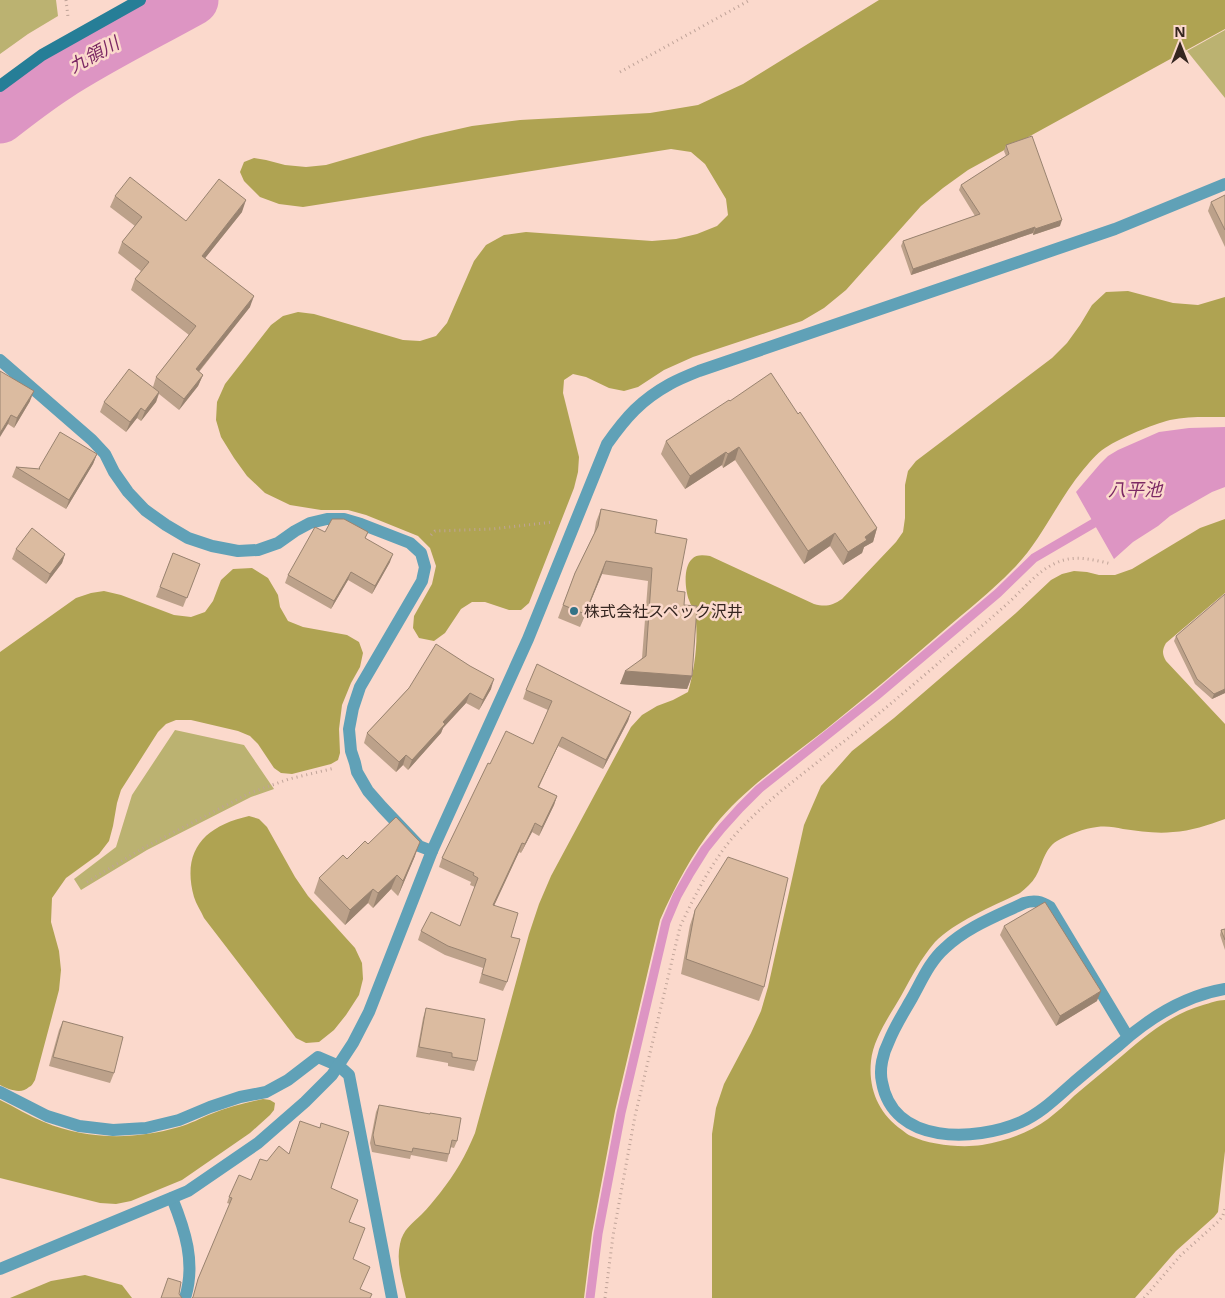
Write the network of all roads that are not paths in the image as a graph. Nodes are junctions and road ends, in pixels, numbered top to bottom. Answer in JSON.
{"nodes":[{"id":1,"x":140,"y":0,"type":"edge"},
{"id":2,"x":0,"y":86,"type":"edge"},
{"id":3,"x":1225,"y":184,"type":"edge"},
{"id":4,"x":0,"y":360,"type":"edge"},
{"id":5,"x":432,"y":851,"type":"junction"},
{"id":6,"x":1225,"y":989,"type":"edge"},
{"id":7,"x":1128,"y":1037,"type":"junction"},
{"id":8,"x":338,"y":1066,"type":"junction"},
{"id":9,"x":0,"y":1092,"type":"edge"},
{"id":10,"x":172,"y":1198,"type":"junction"},
{"id":11,"x":0,"y":1269,"type":"edge"},
{"id":12,"x":185,"y":1298,"type":"edge"},
{"id":13,"x":392,"y":1298,"type":"edge"}],
"edges":[{"from":1,"to":2,"type":"main road"},
{"from":3,"to":5,"type":"street"},
{"from":4,"to":5,"type":"street"},
{"from":5,"to":8,"type":"street"},
{"from":6,"to":7,"type":"street"},
{"from":7,"to":7,"type":"street"},
{"from":8,"to":9,"type":"street"},
{"from":8,"to":10,"type":"street"},
{"from":8,"to":13,"type":"street"},
{"from":10,"to":11,"type":"street"},
{"from":10,"to":12,"type":"street"}]}
